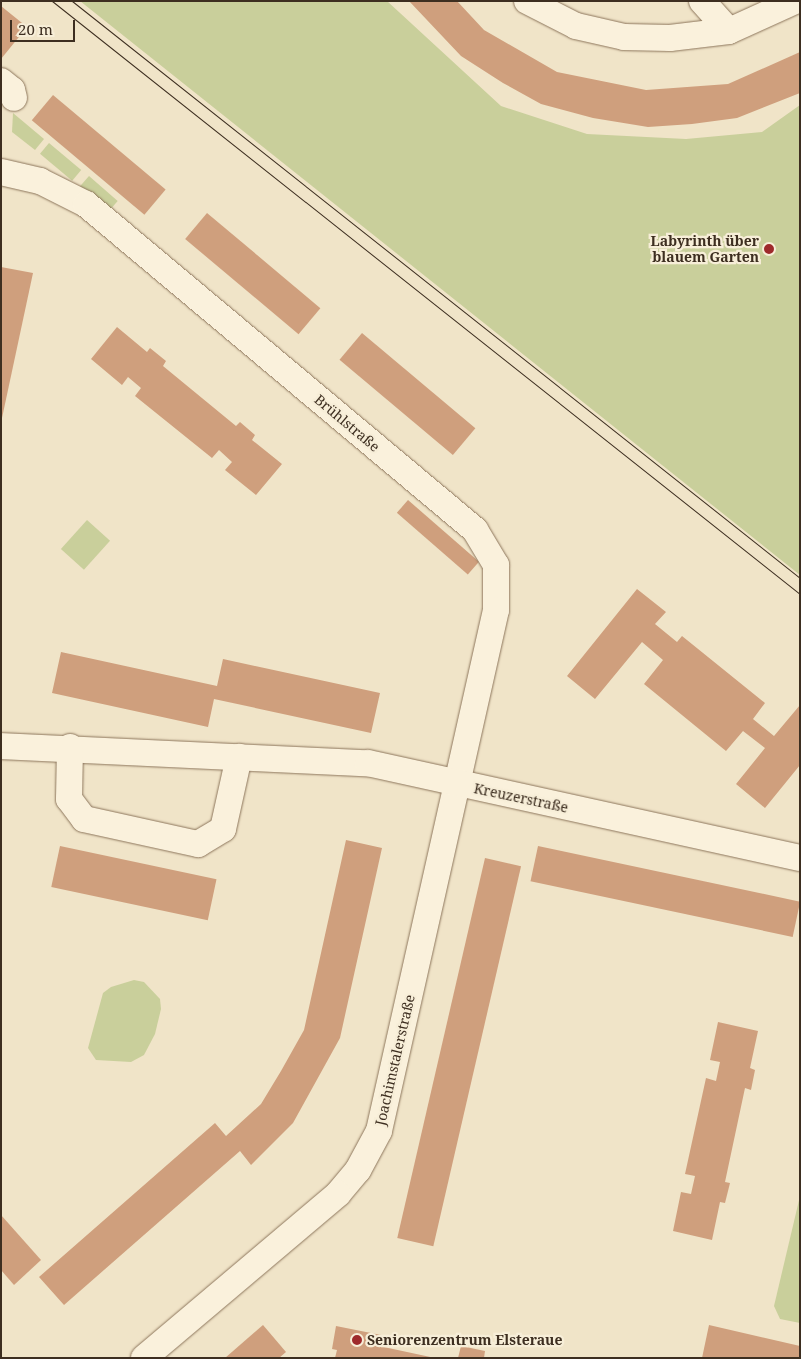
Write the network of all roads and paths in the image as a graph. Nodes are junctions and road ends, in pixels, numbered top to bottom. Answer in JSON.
{"nodes":[{"id":1,"x":527,"y":1,"type":"edge"},
{"id":2,"x":702,"y":1,"type":"edge"},
{"id":3,"x":795,"y":1,"type":"edge"},
{"id":4,"x":729,"y":31,"type":"junction"},
{"id":5,"x":1,"y":172,"type":"edge"},
{"id":6,"x":1,"y":746,"type":"edge"},
{"id":7,"x":70,"y":747,"type":"junction"},
{"id":8,"x":239,"y":757,"type":"junction"},
{"id":9,"x":456,"y":784,"type":"junction"},
{"id":10,"x":800,"y":858,"type":"edge"},
{"id":11,"x":144,"y":1358,"type":"edge"}],
"edges":[{"from":1,"to":4,"type":"street"},
{"from":2,"to":4,"type":"street"},
{"from":3,"to":4,"type":"street"},
{"from":5,"to":9,"type":"street","name":"Brühlstraße"},
{"from":6,"to":7,"type":"street","name":"Kreuzerstraße"},
{"from":7,"to":8,"type":"street","name":"Kreuzerstraße"},
{"from":7,"to":8,"type":"street"},
{"from":8,"to":9,"type":"street","name":"Kreuzerstraße"},
{"from":9,"to":10,"type":"street","name":"Kreuzerstraße"},
{"from":9,"to":11,"type":"street","name":"Joachimstalerstraße"}]}
